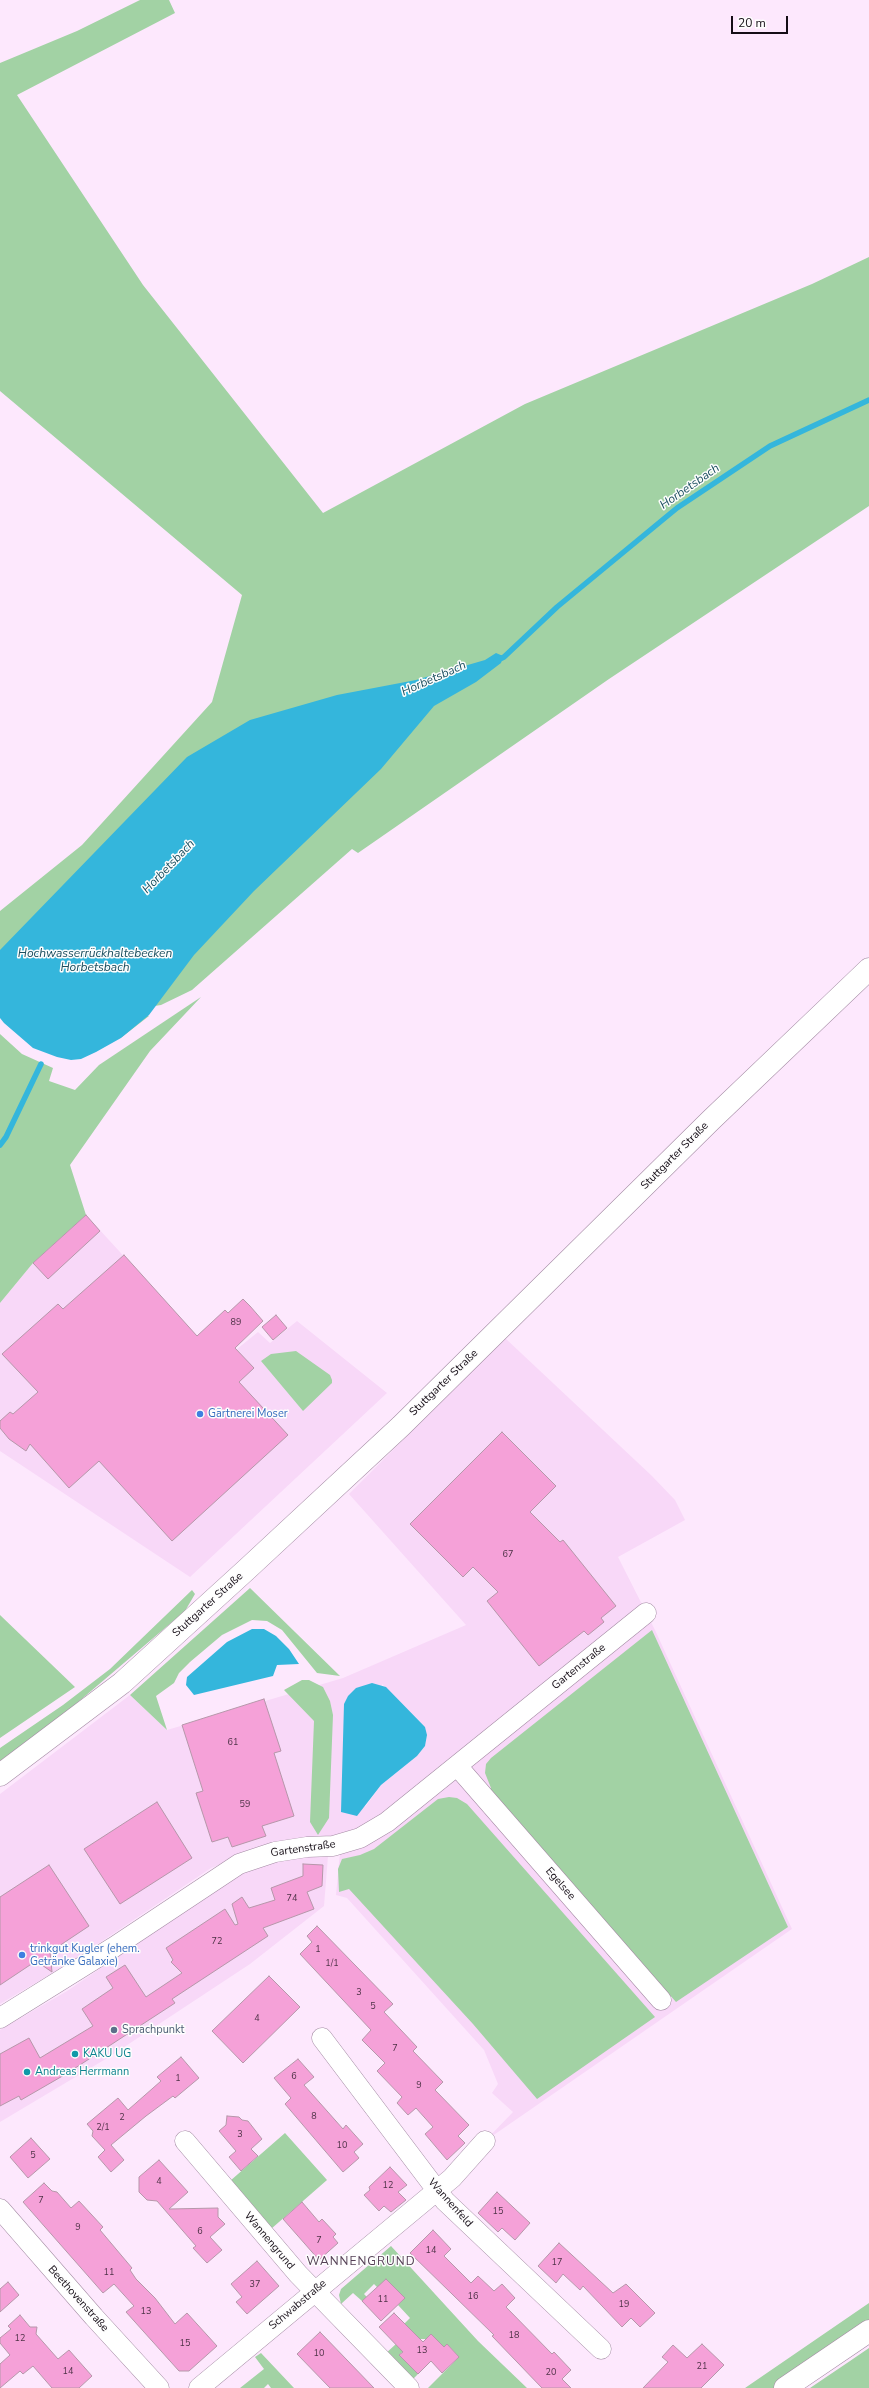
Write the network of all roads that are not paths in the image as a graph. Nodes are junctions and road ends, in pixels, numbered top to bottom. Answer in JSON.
{"nodes":[{"id":1,"x":869,"y":969,"type":"edge"},
{"id":2,"x":646,"y":1613,"type":"dead end"},
{"id":3,"x":458,"y":1767,"type":"junction"},
{"id":4,"x":0,"y":1775,"type":"edge"},
{"id":5,"x":661,"y":2000,"type":"dead end"},
{"id":6,"x":0,"y":2018,"type":"edge"},
{"id":7,"x":322,"y":2038,"type":"dead end"},
{"id":8,"x":185,"y":2141,"type":"dead end"},
{"id":9,"x":485,"y":2141,"type":"dead end"},
{"id":10,"x":437,"y":2190,"type":"junction"},
{"id":11,"x":0,"y":2209,"type":"edge"},
{"id":12,"x":315,"y":2290,"type":"junction"},
{"id":13,"x":869,"y":2331,"type":"edge"},
{"id":14,"x":601,"y":2349,"type":"dead end"},
{"id":15,"x":159,"y":2388,"type":"edge"},
{"id":16,"x":199,"y":2388,"type":"edge"},
{"id":17,"x":409,"y":2388,"type":"edge"},
{"id":18,"x":785,"y":2388,"type":"edge"}],
"edges":[{"from":1,"to":4,"type":"street","name":"Stuttgarter Straße"},
{"from":2,"to":3,"type":"street","name":"Gartenstraße"},
{"from":3,"to":5,"type":"street","name":"Egelsee"},
{"from":3,"to":6,"type":"street","name":"Gartenstraße"},
{"from":7,"to":10,"type":"street","name":"Wannenfeld"},
{"from":8,"to":12,"type":"street","name":"Wannengrund"},
{"from":9,"to":10,"type":"street","name":"Schwabstraße"},
{"from":10,"to":12,"type":"street","name":"Schwabstraße"},
{"from":10,"to":14,"type":"street","name":"Wannenfeld"},
{"from":11,"to":15,"type":"street","name":"Beethovenstraße"},
{"from":12,"to":16,"type":"street","name":"Schwabstraße"},
{"from":12,"to":17,"type":"street","name":"Wannengrund"},
{"from":13,"to":18,"type":"street"}]}
